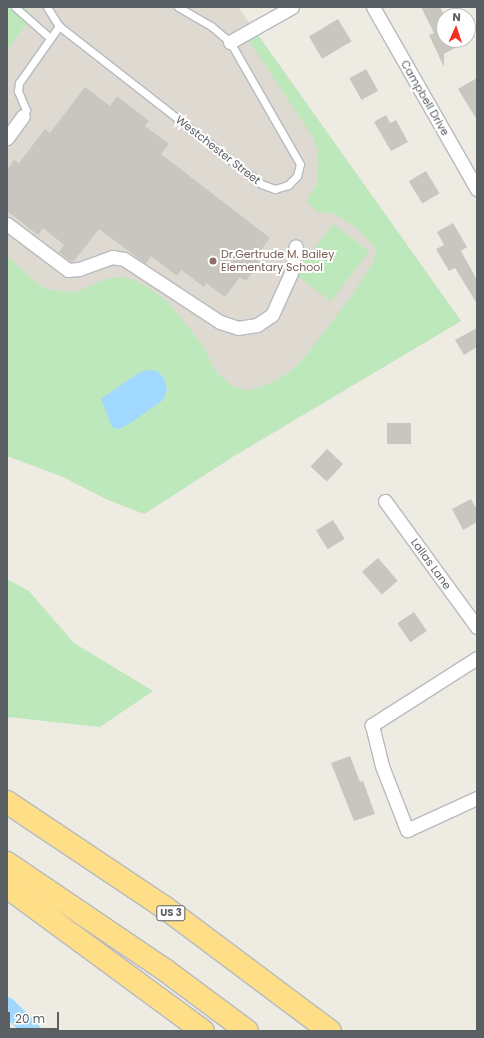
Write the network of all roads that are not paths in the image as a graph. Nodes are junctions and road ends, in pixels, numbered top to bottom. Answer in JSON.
{"nodes":[{"id":1,"x":15,"y":7,"type":"edge"},
{"id":2,"x":47,"y":7,"type":"edge"},
{"id":3,"x":178,"y":7,"type":"edge"},
{"id":4,"x":292,"y":7,"type":"edge"},
{"id":5,"x":374,"y":7,"type":"edge"},
{"id":6,"x":59,"y":26,"type":"junction"},
{"id":7,"x":50,"y":38,"type":"junction"},
{"id":8,"x":230,"y":42,"type":"junction"},
{"id":9,"x":23,"y":116,"type":"joint"},
{"id":10,"x":7,"y":138,"type":"edge"},
{"id":11,"x":477,"y":189,"type":"edge"},
{"id":12,"x":7,"y":224,"type":"edge"},
{"id":13,"x":296,"y":246,"type":"dead end"},
{"id":14,"x":385,"y":501,"type":"dead end"},
{"id":15,"x":477,"y":627,"type":"edge"},
{"id":16,"x":477,"y":658,"type":"edge"},
{"id":17,"x":477,"y":798,"type":"edge"},
{"id":18,"x":7,"y":802,"type":"edge"},
{"id":19,"x":7,"y":863,"type":"edge"},
{"id":20,"x":7,"y":887,"type":"edge"},
{"id":21,"x":215,"y":944,"type":"junction"},
{"id":22,"x":203,"y":1031,"type":"edge"},
{"id":23,"x":247,"y":1031,"type":"edge"},
{"id":24,"x":330,"y":1031,"type":"edge"},
{"id":25,"x":343,"y":1031,"type":"edge"}],
"edges":[{"from":1,"to":7,"type":"lane"},
{"from":2,"to":6,"type":"lane","name":"Westchester Street"},
{"from":3,"to":8,"type":"lane","name":"Westchester Street"},
{"from":4,"to":8,"type":"street"},
{"from":5,"to":11,"type":"street","name":"Campbell Drive"},
{"from":6,"to":7,"type":"lane"},
{"from":6,"to":8,"type":"lane","name":"Westchester Street"},
{"from":7,"to":9,"type":"lane"},
{"from":9,"to":10,"type":"street"},
{"from":12,"to":13,"type":"street"},
{"from":14,"to":15,"type":"street","name":"Lallas Lane"},
{"from":16,"to":17,"type":"street"},
{"from":18,"to":21,"type":"highway","number":"US 3"},
{"from":19,"to":23,"type":"highway"},
{"from":20,"to":22,"type":"highway"},
{"from":21,"to":24,"type":"highway","number":"US 3"},
{"from":21,"to":25,"type":"highway"}]}
